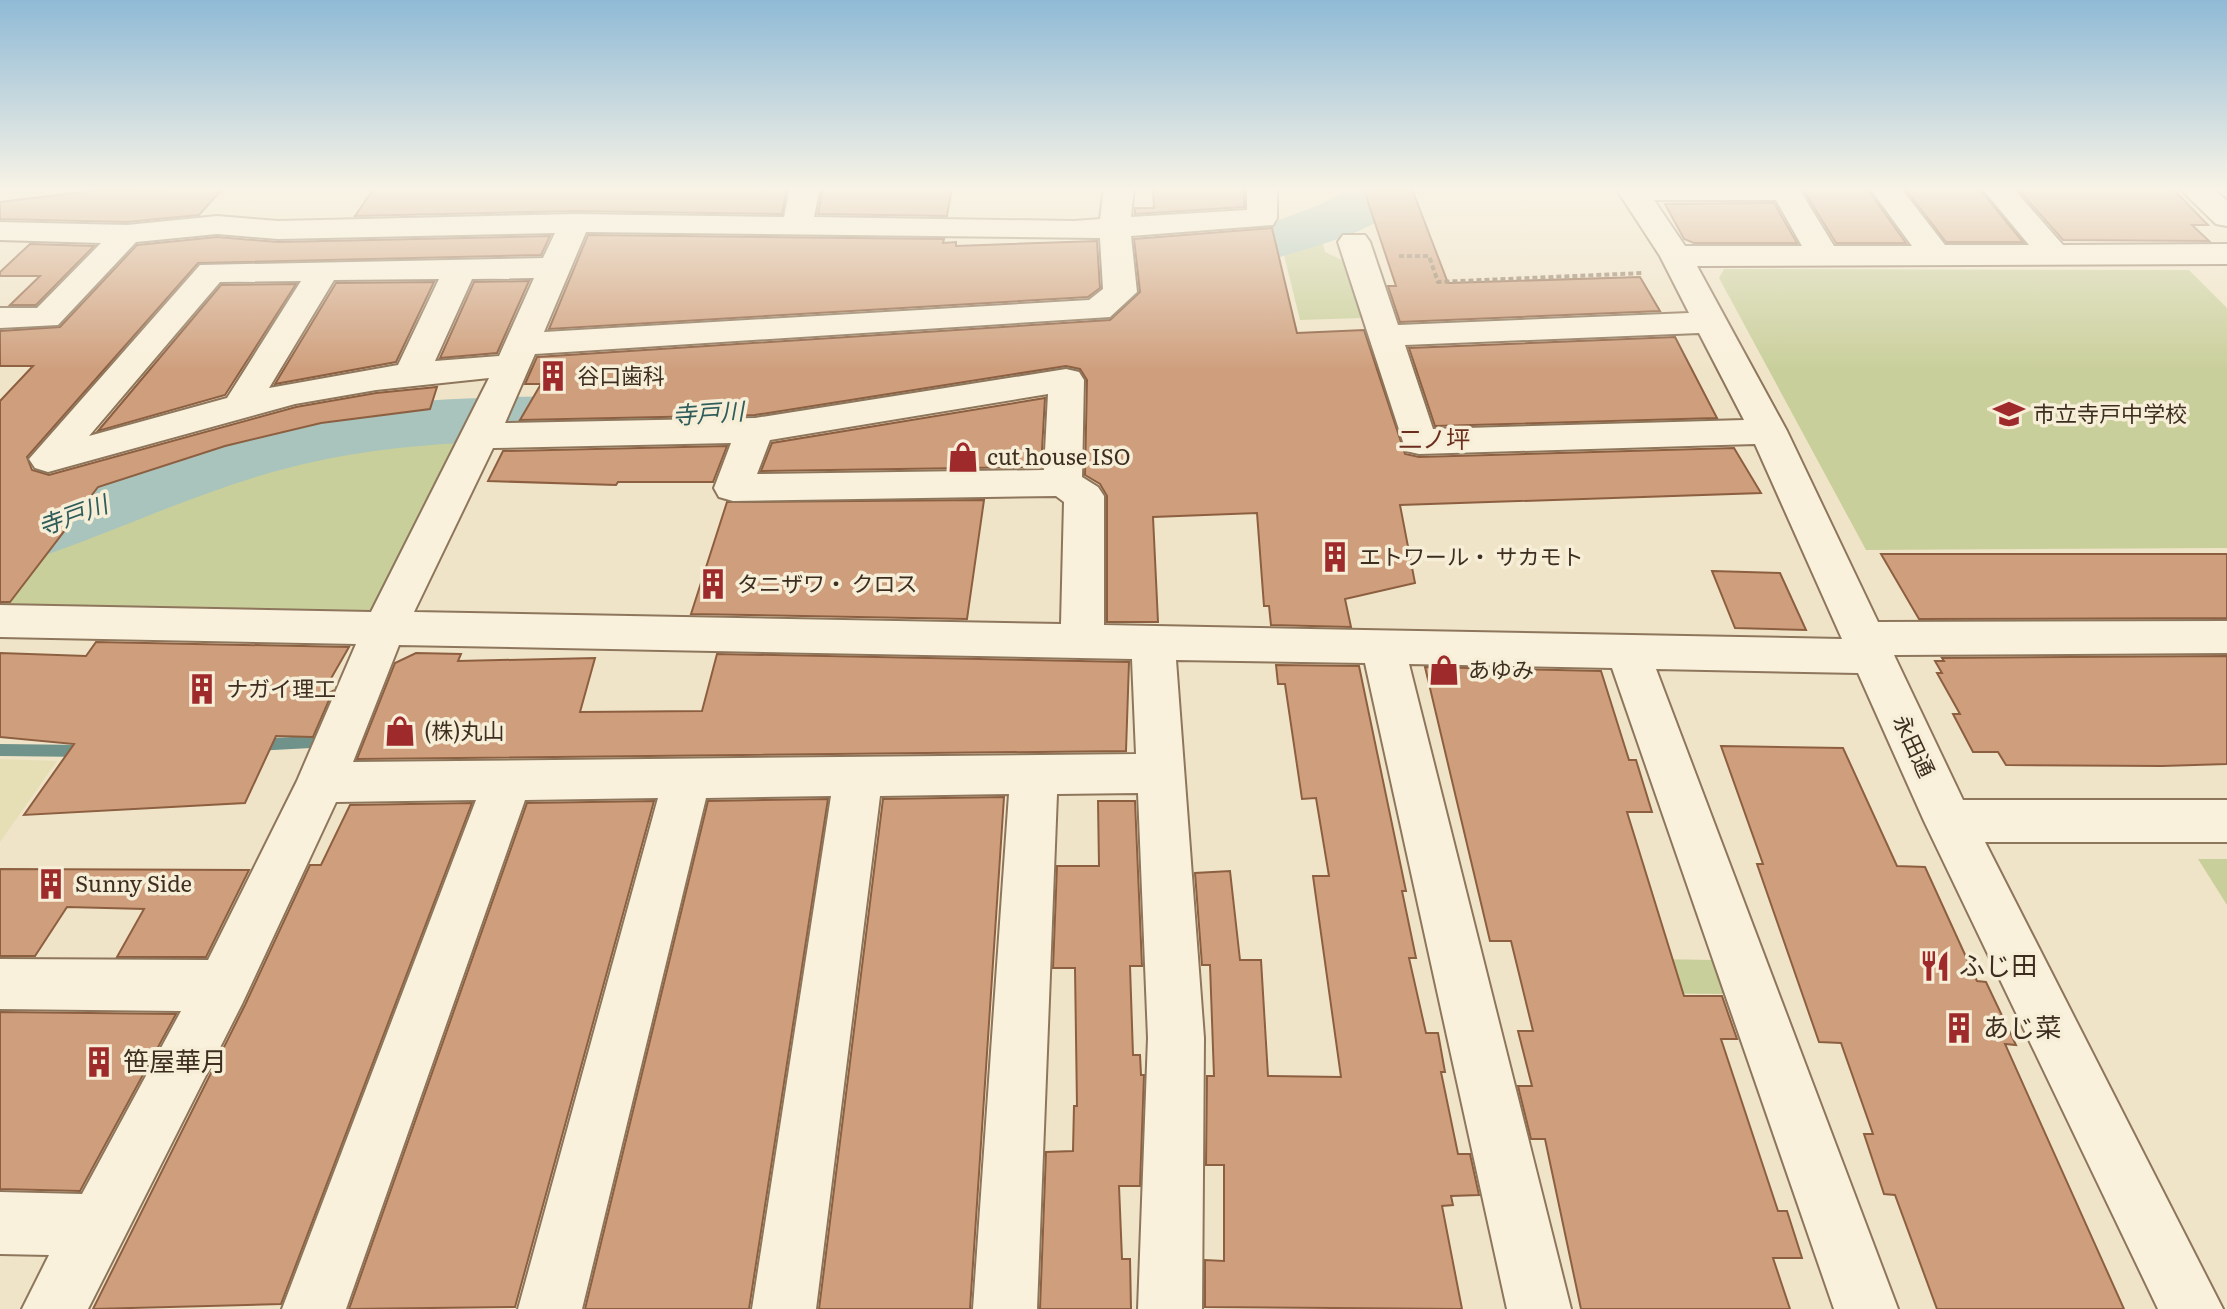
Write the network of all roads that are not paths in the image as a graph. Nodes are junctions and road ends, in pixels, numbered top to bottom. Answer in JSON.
{"nodes":[{"id":1,"x":113,"y":248,"type":"edge"},
{"id":2,"x":565,"y":248,"type":"edge"},
{"id":3,"x":1117,"y":248,"type":"edge"},
{"id":4,"x":1654,"y":248,"type":"edge"},
{"id":5,"x":1819,"y":248,"type":"edge"},
{"id":6,"x":1930,"y":248,"type":"edge"},
{"id":7,"x":2049,"y":248,"type":"edge"},
{"id":8,"x":1356,"y":250,"type":"road end"},
{"id":9,"x":1935,"y":254,"type":"junction"},
{"id":10,"x":2054,"y":254,"type":"junction"},
{"id":11,"x":2227,"y":254,"type":"edge"},
{"id":12,"x":1824,"y":256,"type":"junction"},
{"id":13,"x":1660,"y":265,"type":"junction"},
{"id":14,"x":557,"y":268,"type":"junction"},
{"id":15,"x":460,"y":269,"type":"junction"},
{"id":16,"x":324,"y":270,"type":"junction"},
{"id":17,"x":0,"y":318,"type":"edge"},
{"id":18,"x":1712,"y":322,"type":"junction"},
{"id":19,"x":1383,"y":336,"type":"junction"},
{"id":20,"x":517,"y":355,"type":"junction"},
{"id":21,"x":412,"y":373,"type":"junction"},
{"id":22,"x":240,"y":406,"type":"junction"},
{"id":23,"x":487,"y":423,"type":"junction"},
{"id":24,"x":755,"y":430,"type":"junction"},
{"id":25,"x":1768,"y":431,"type":"junction"},
{"id":26,"x":1063,"y":483,"type":"junction"},
{"id":27,"x":0,"y":621,"type":"edge"},
{"id":28,"x":384,"y":629,"type":"junction"},
{"id":29,"x":2227,"y":637,"type":"edge"},
{"id":30,"x":1082,"y":640,"type":"junction"},
{"id":31,"x":1153,"y":641,"type":"junction"},
{"id":32,"x":1383,"y":646,"type":"junction"},
{"id":33,"x":1868,"y":647,"type":"junction"},
{"id":34,"x":1627,"y":649,"type":"junction"},
{"id":35,"x":1161,"y":773,"type":"junction"},
{"id":36,"x":1034,"y":777,"type":"junction"},
{"id":37,"x":858,"y":778,"type":"junction"},
{"id":38,"x":687,"y":779,"type":"junction"},
{"id":39,"x":508,"y":780,"type":"junction"},
{"id":40,"x":321,"y":782,"type":"junction"},
{"id":41,"x":1949,"y":821,"type":"junction"},
{"id":42,"x":2227,"y":821,"type":"edge"},
{"id":43,"x":0,"y":984,"type":"edge"},
{"id":44,"x":223,"y":986,"type":"junction"},
{"id":45,"x":0,"y":1223,"type":"edge"},
{"id":46,"x":99,"y":1225,"type":"junction"},
{"id":47,"x":54,"y":1309,"type":"edge"},
{"id":48,"x":314,"y":1309,"type":"edge"},
{"id":49,"x":550,"y":1309,"type":"edge"},
{"id":50,"x":784,"y":1309,"type":"edge"},
{"id":51,"x":1005,"y":1309,"type":"edge"},
{"id":52,"x":1170,"y":1309,"type":"edge"},
{"id":53,"x":1539,"y":1309,"type":"edge"},
{"id":54,"x":1866,"y":1309,"type":"edge"},
{"id":55,"x":2191,"y":1309,"type":"edge"}],
"edges":[{"from":1,"to":17,"type":"street"},
{"from":2,"to":14,"type":"street"},
{"from":3,"to":20,"type":"street"},
{"from":4,"to":13,"type":"street","name":"永田通"},
{"from":5,"to":12,"type":"street"},
{"from":6,"to":9,"type":"street"},
{"from":7,"to":10,"type":"street"},
{"from":8,"to":19,"type":"street"},
{"from":9,"to":10,"type":"street"},
{"from":9,"to":12,"type":"street"},
{"from":10,"to":11,"type":"street"},
{"from":12,"to":13,"type":"street"},
{"from":13,"to":18,"type":"street","name":"永田通"},
{"from":14,"to":15,"type":"street"},
{"from":14,"to":20,"type":"street"},
{"from":15,"to":16,"type":"street"},
{"from":15,"to":21,"type":"street"},
{"from":16,"to":22,"type":"street"},
{"from":16,"to":22,"type":"street"},
{"from":18,"to":19,"type":"street"},
{"from":18,"to":25,"type":"street","name":"永田通"},
{"from":19,"to":25,"type":"street"},
{"from":20,"to":21,"type":"street"},
{"from":20,"to":23,"type":"street"},
{"from":21,"to":22,"type":"street"},
{"from":23,"to":24,"type":"street"},
{"from":23,"to":28,"type":"street"},
{"from":24,"to":26,"type":"street"},
{"from":24,"to":26,"type":"street"},
{"from":25,"to":33,"type":"street","name":"永田通"},
{"from":26,"to":30,"type":"street"},
{"from":27,"to":28,"type":"street"},
{"from":28,"to":30,"type":"street"},
{"from":28,"to":40,"type":"street"},
{"from":29,"to":33,"type":"street"},
{"from":30,"to":31,"type":"street"},
{"from":31,"to":32,"type":"street"},
{"from":31,"to":35,"type":"street"},
{"from":32,"to":34,"type":"street"},
{"from":32,"to":53,"type":"street"},
{"from":33,"to":34,"type":"street"},
{"from":33,"to":41,"type":"street","name":"永田通"},
{"from":34,"to":54,"type":"street"},
{"from":35,"to":36,"type":"street"},
{"from":35,"to":52,"type":"street"},
{"from":36,"to":37,"type":"street"},
{"from":36,"to":51,"type":"street"},
{"from":37,"to":38,"type":"street"},
{"from":37,"to":50,"type":"street"},
{"from":38,"to":39,"type":"street"},
{"from":38,"to":49,"type":"street"},
{"from":39,"to":40,"type":"street"},
{"from":39,"to":48,"type":"street"},
{"from":40,"to":44,"type":"street"},
{"from":41,"to":42,"type":"street"},
{"from":41,"to":55,"type":"street","name":"永田通"},
{"from":43,"to":44,"type":"street"},
{"from":44,"to":46,"type":"street"},
{"from":45,"to":46,"type":"street"},
{"from":46,"to":47,"type":"street"}]}
